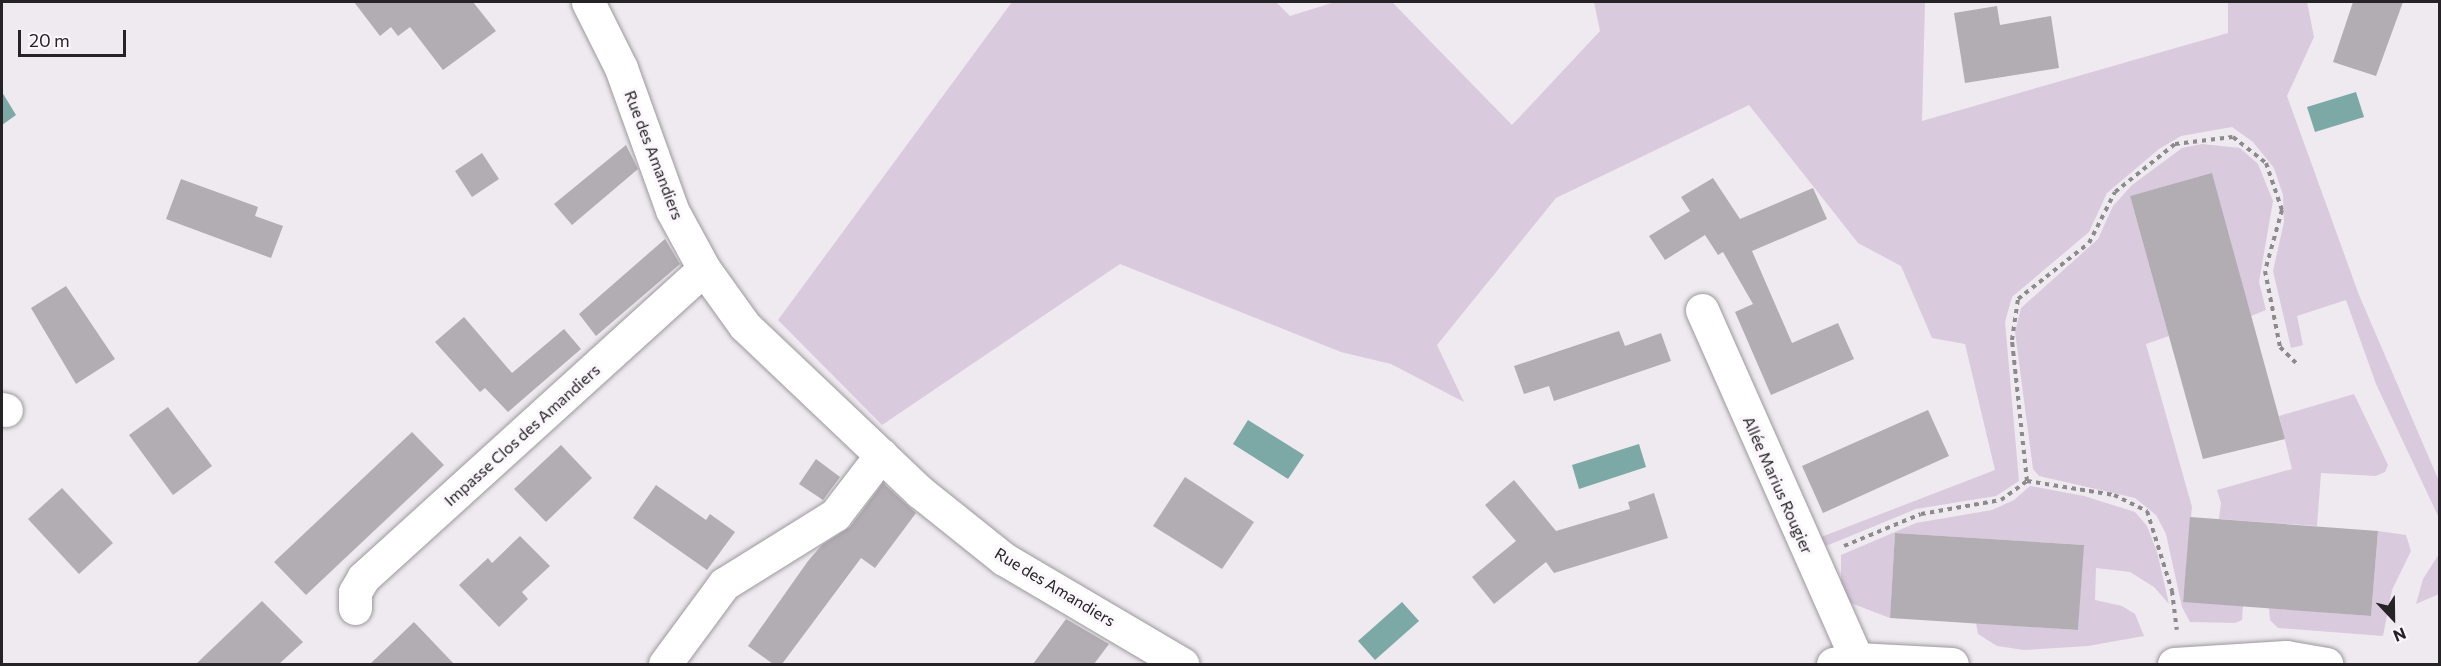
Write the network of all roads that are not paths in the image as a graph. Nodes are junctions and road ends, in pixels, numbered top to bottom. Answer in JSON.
{"nodes":[{"id":1,"x":588,"y":2,"type":"edge"},
{"id":2,"x":704,"y":269,"type":"junction"},
{"id":3,"x":1702,"y":310,"type":"dead end"},
{"id":4,"x":881,"y":455,"type":"junction"},
{"id":5,"x":355,"y":608,"type":"dead end"},
{"id":6,"x":1845,"y":662,"type":"edge"},
{"id":7,"x":665,"y":664,"type":"edge"},
{"id":8,"x":1182,"y":664,"type":"edge"},
{"id":9,"x":1952,"y":664,"type":"edge"},
{"id":10,"x":2179,"y":664,"type":"edge"},
{"id":11,"x":2326,"y":664,"type":"edge"}],
"edges":[{"from":1,"to":2,"type":"street","name":"Rue des Amandiers"},
{"from":2,"to":4,"type":"street","name":"Rue des Amandiers"},
{"from":2,"to":5,"type":"street","name":"Impasse Clos des Amandiers"},
{"from":3,"to":6,"type":"street","name":"Allée Marius Rougier"},
{"from":4,"to":7,"type":"street"},
{"from":4,"to":8,"type":"street","name":"Rue des Amandiers"},
{"from":6,"to":9,"type":"street"},
{"from":10,"to":11,"type":"street"}]}
